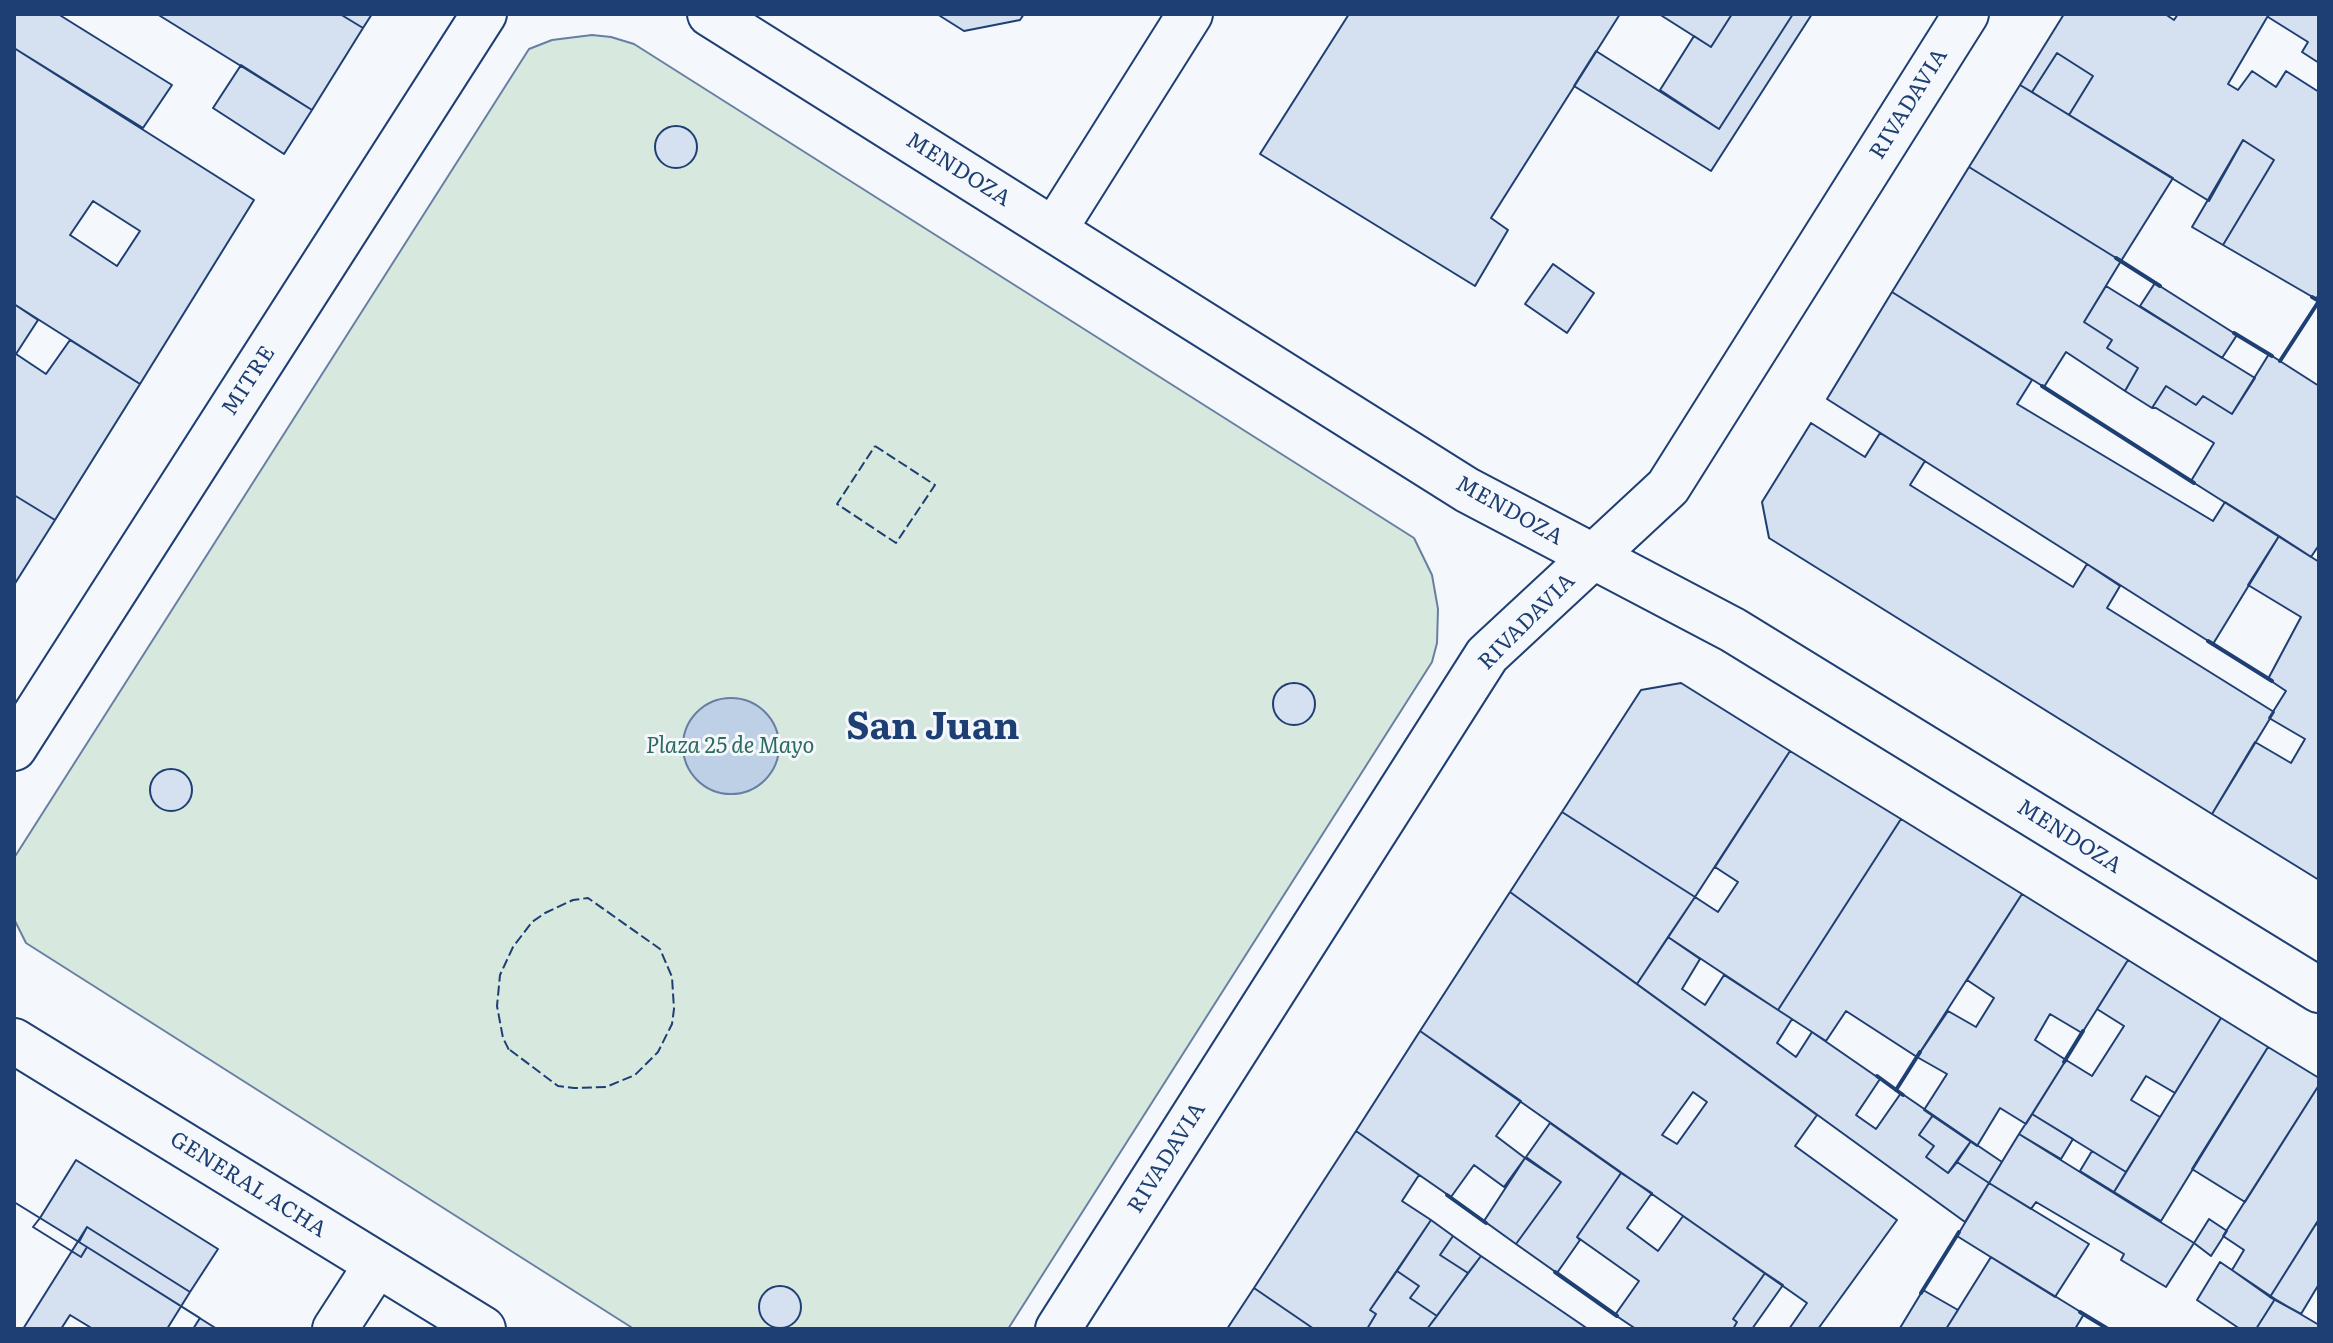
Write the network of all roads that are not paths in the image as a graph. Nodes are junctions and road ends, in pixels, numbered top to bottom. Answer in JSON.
{"nodes":[{"id":1,"x":484,"y":14,"type":"edge"},
{"id":2,"x":710,"y":14,"type":"edge"},
{"id":3,"x":1190,"y":14,"type":"edge"},
{"id":4,"x":1966,"y":14,"type":"edge"},
{"id":5,"x":1054,"y":230,"type":"junction"},
{"id":6,"x":1592,"y":556,"type":"junction"},
{"id":7,"x":14,"y":748,"type":"edge"},
{"id":8,"x":2319,"y":990,"type":"edge"},
{"id":9,"x":14,"y":1041,"type":"edge"},
{"id":10,"x":377,"y":1264,"type":"junction"},
{"id":11,"x":335,"y":1329,"type":"edge"},
{"id":12,"x":483,"y":1329,"type":"edge"},
{"id":13,"x":1058,"y":1329,"type":"edge"}],
"edges":[{"from":1,"to":7,"type":"street","name":"MITRE"},
{"from":2,"to":5,"type":"street","name":"MENDOZA"},
{"from":3,"to":5,"type":"street"},
{"from":4,"to":6,"type":"street","name":"RIVADAVIA"},
{"from":5,"to":6,"type":"street","name":"MENDOZA"},
{"from":6,"to":8,"type":"street","name":"MENDOZA"},
{"from":6,"to":13,"type":"street","name":"RIVADAVIA"},
{"from":9,"to":10,"type":"street","name":"GENERAL ACHA"},
{"from":10,"to":11,"type":"street"},
{"from":10,"to":12,"type":"street","name":"GENERAL ACHA"}]}
